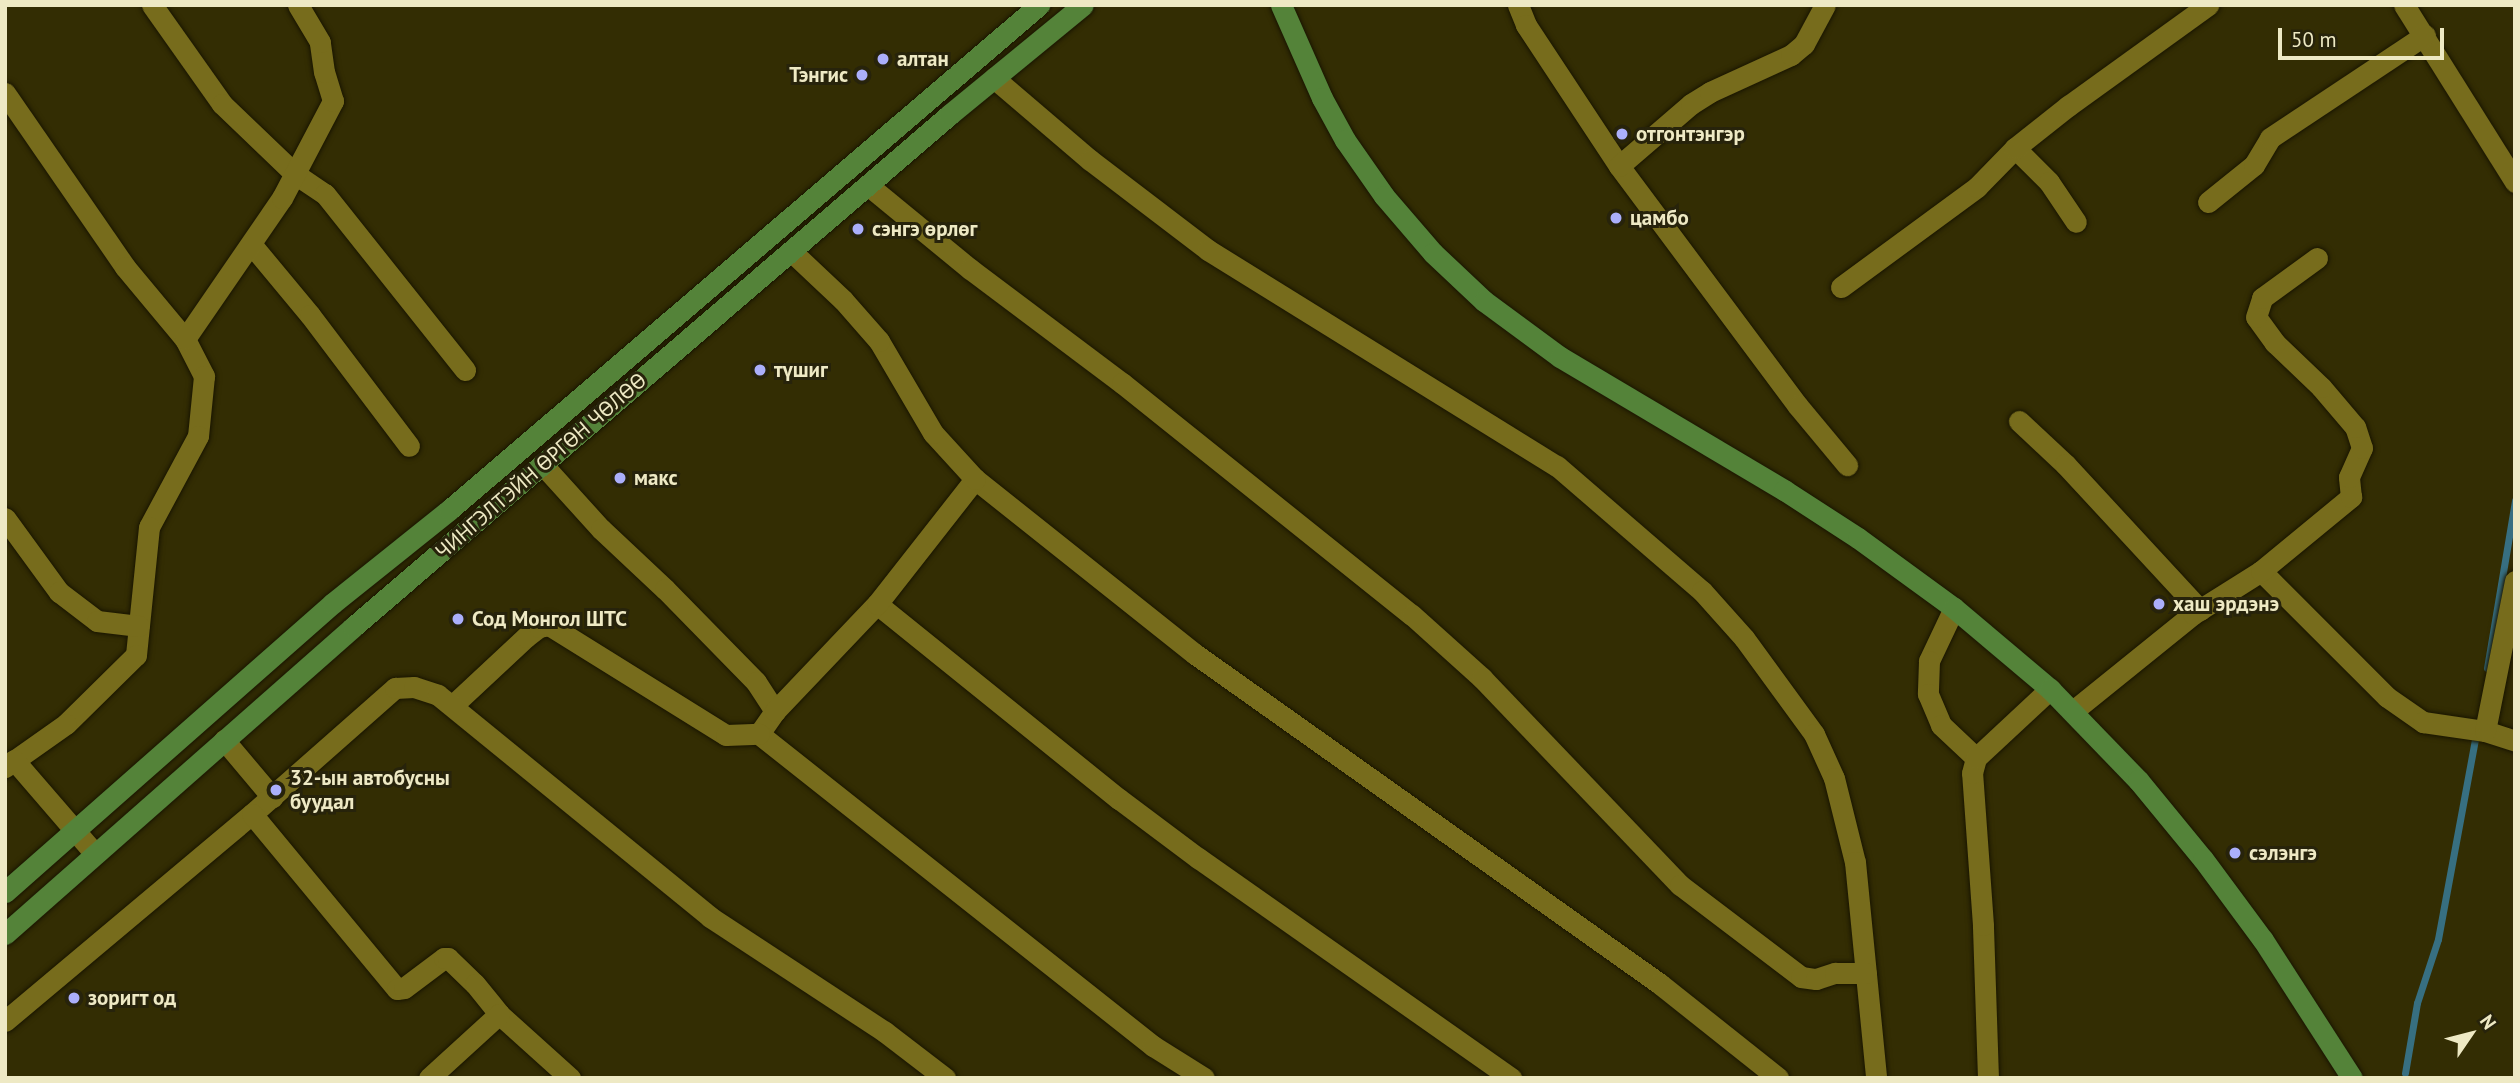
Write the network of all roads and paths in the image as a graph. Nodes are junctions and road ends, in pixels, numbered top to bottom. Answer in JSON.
{"nodes":[{"id":1,"x":152,"y":5,"type":"edge"},
{"id":2,"x":298,"y":5,"type":"edge"},
{"id":3,"x":1039,"y":5,"type":"edge"},
{"id":4,"x":1083,"y":5,"type":"edge"},
{"id":5,"x":1274,"y":5,"type":"edge"},
{"id":6,"x":1281,"y":5,"type":"edge"},
{"id":7,"x":1518,"y":5,"type":"edge"},
{"id":8,"x":1825,"y":5,"type":"edge"},
{"id":9,"x":2208,"y":5,"type":"edge"},
{"id":10,"x":2404,"y":5,"type":"edge"},
{"id":11,"x":1291,"y":29,"type":"junction"},
{"id":12,"x":2425,"y":35,"type":"junction"},
{"id":13,"x":994,"y":78,"type":"junction"},
{"id":14,"x":5,"y":93,"type":"edge"},
{"id":15,"x":2015,"y":148,"type":"junction"},
{"id":16,"x":1619,"y":166,"type":"junction"},
{"id":17,"x":295,"y":174,"type":"junction"},
{"id":18,"x":2515,"y":182,"type":"edge"},
{"id":19,"x":869,"y":186,"type":"junction"},
{"id":20,"x":2208,"y":202,"type":"dead end"},
{"id":21,"x":2076,"y":222,"type":"dead end"},
{"id":22,"x":251,"y":244,"type":"junction"},
{"id":23,"x":792,"y":252,"type":"junction"},
{"id":24,"x":2316,"y":258,"type":"dead end"},
{"id":25,"x":1841,"y":287,"type":"dead end"},
{"id":26,"x":185,"y":339,"type":"junction"},
{"id":27,"x":465,"y":370,"type":"dead end"},
{"id":28,"x":2019,"y":421,"type":"dead end"},
{"id":29,"x":409,"y":446,"type":"dead end"},
{"id":30,"x":542,"y":464,"type":"junction"},
{"id":31,"x":1847,"y":465,"type":"dead end"},
{"id":32,"x":975,"y":479,"type":"junction"},
{"id":33,"x":5,"y":518,"type":"edge"},
{"id":34,"x":2262,"y":571,"type":"junction"},
{"id":35,"x":2515,"y":581,"type":"edge"},
{"id":36,"x":877,"y":604,"type":"junction"},
{"id":37,"x":1954,"y":608,"type":"junction"},
{"id":38,"x":2200,"y":610,"type":"junction"},
{"id":39,"x":139,"y":626,"type":"junction"},
{"id":40,"x":2050,"y":689,"type":"junction"},
{"id":41,"x":453,"y":705,"type":"junction"},
{"id":42,"x":2073,"y":710,"type":"junction"},
{"id":43,"x":775,"y":711,"type":"junction"},
{"id":44,"x":2485,"y":731,"type":"junction"},
{"id":45,"x":759,"y":734,"type":"junction"},
{"id":46,"x":224,"y":740,"type":"junction"},
{"id":47,"x":2515,"y":741,"type":"edge"},
{"id":48,"x":1976,"y":758,"type":"junction"},
{"id":49,"x":10,"y":764,"type":"edge"},
{"id":50,"x":272,"y":797,"type":"junction"},
{"id":51,"x":251,"y":814,"type":"junction"},
{"id":52,"x":74,"y":831,"type":"junction"},
{"id":53,"x":96,"y":855,"type":"junction"},
{"id":54,"x":5,"y":892,"type":"edge"},
{"id":55,"x":5,"y":934,"type":"edge"},
{"id":56,"x":1866,"y":973,"type":"junction"},
{"id":57,"x":499,"y":1014,"type":"junction"},
{"id":58,"x":5,"y":1021,"type":"edge"},
{"id":59,"x":429,"y":1078,"type":"edge"},
{"id":60,"x":570,"y":1078,"type":"edge"},
{"id":61,"x":945,"y":1078,"type":"edge"},
{"id":62,"x":1203,"y":1078,"type":"edge"},
{"id":63,"x":1511,"y":1078,"type":"edge"},
{"id":64,"x":1778,"y":1078,"type":"edge"},
{"id":65,"x":1876,"y":1078,"type":"edge"},
{"id":66,"x":1988,"y":1078,"type":"edge"},
{"id":67,"x":2352,"y":1078,"type":"edge"}],
"edges":[{"from":1,"to":17,"type":"street"},
{"from":2,"to":17,"type":"street"},
{"from":3,"to":52,"type":"main road","name":"ЧИНГЭЛТЭЙН ӨРГӨН ЧӨЛӨӨ"},
{"from":4,"to":13,"type":"main road","name":"ЧИНГЭЛТЭЙН ӨРГӨН ЧӨЛӨӨ"},
{"from":5,"to":11,"type":"main road"},
{"from":6,"to":11,"type":"main road"},
{"from":7,"to":16,"type":"street"},
{"from":8,"to":16,"type":"street"},
{"from":9,"to":15,"type":"street"},
{"from":10,"to":12,"type":"street"},
{"from":11,"to":37,"type":"main road"},
{"from":12,"to":18,"type":"street"},
{"from":12,"to":20,"type":"street"},
{"from":13,"to":19,"type":"main road","name":"ЧИНГЭЛТЭЙН ӨРГӨН ЧӨЛӨӨ"},
{"from":13,"to":56,"type":"street"},
{"from":14,"to":26,"type":"street"},
{"from":15,"to":21,"type":"street"},
{"from":15,"to":25,"type":"street"},
{"from":16,"to":31,"type":"street"},
{"from":17,"to":22,"type":"street"},
{"from":17,"to":27,"type":"street"},
{"from":19,"to":23,"type":"main road","name":"ЧИНГЭЛТЭЙН ӨРГӨН ЧӨЛӨӨ"},
{"from":19,"to":56,"type":"street"},
{"from":22,"to":26,"type":"street"},
{"from":22,"to":29,"type":"street"},
{"from":23,"to":30,"type":"main road","name":"ЧИНГЭЛТЭЙН ӨРГӨН ЧӨЛӨӨ"},
{"from":23,"to":32,"type":"street"},
{"from":24,"to":34,"type":"street"},
{"from":26,"to":39,"type":"street"},
{"from":28,"to":38,"type":"street"},
{"from":30,"to":43,"type":"street"},
{"from":30,"to":46,"type":"main road","name":"ЧИНГЭЛТЭЙН ӨРГӨН ЧӨЛӨӨ"},
{"from":32,"to":36,"type":"street"},
{"from":32,"to":64,"type":"street"},
{"from":33,"to":39,"type":"street"},
{"from":34,"to":38,"type":"street"},
{"from":34,"to":44,"type":"street"},
{"from":35,"to":44,"type":"street"},
{"from":36,"to":43,"type":"street"},
{"from":36,"to":63,"type":"street"},
{"from":37,"to":40,"type":"main road"},
{"from":37,"to":48,"type":"street"},
{"from":38,"to":42,"type":"street"},
{"from":39,"to":49,"type":"street"},
{"from":40,"to":42,"type":"main road"},
{"from":40,"to":48,"type":"street"},
{"from":41,"to":45,"type":"street"},
{"from":41,"to":50,"type":"street"},
{"from":41,"to":61,"type":"street"},
{"from":42,"to":67,"type":"main road"},
{"from":43,"to":45,"type":"street"},
{"from":44,"to":47,"type":"street"},
{"from":45,"to":62,"type":"street"},
{"from":46,"to":50,"type":"street"},
{"from":46,"to":53,"type":"main road","name":"ЧИНГЭЛТЭЙН ӨРГӨН ЧӨЛӨӨ"},
{"from":48,"to":66,"type":"street"},
{"from":49,"to":52,"type":"street"},
{"from":50,"to":51,"type":"street"},
{"from":51,"to":57,"type":"street"},
{"from":51,"to":58,"type":"street"},
{"from":52,"to":53,"type":"street"},
{"from":52,"to":54,"type":"main road","name":"ЧИНГЭЛТЭЙН ӨРГӨН ЧӨЛӨӨ"},
{"from":53,"to":55,"type":"main road","name":"ЧИНГЭЛТЭЙН ӨРГӨН ЧӨЛӨӨ"},
{"from":56,"to":65,"type":"street"},
{"from":57,"to":59,"type":"street"},
{"from":57,"to":60,"type":"street"}]}
